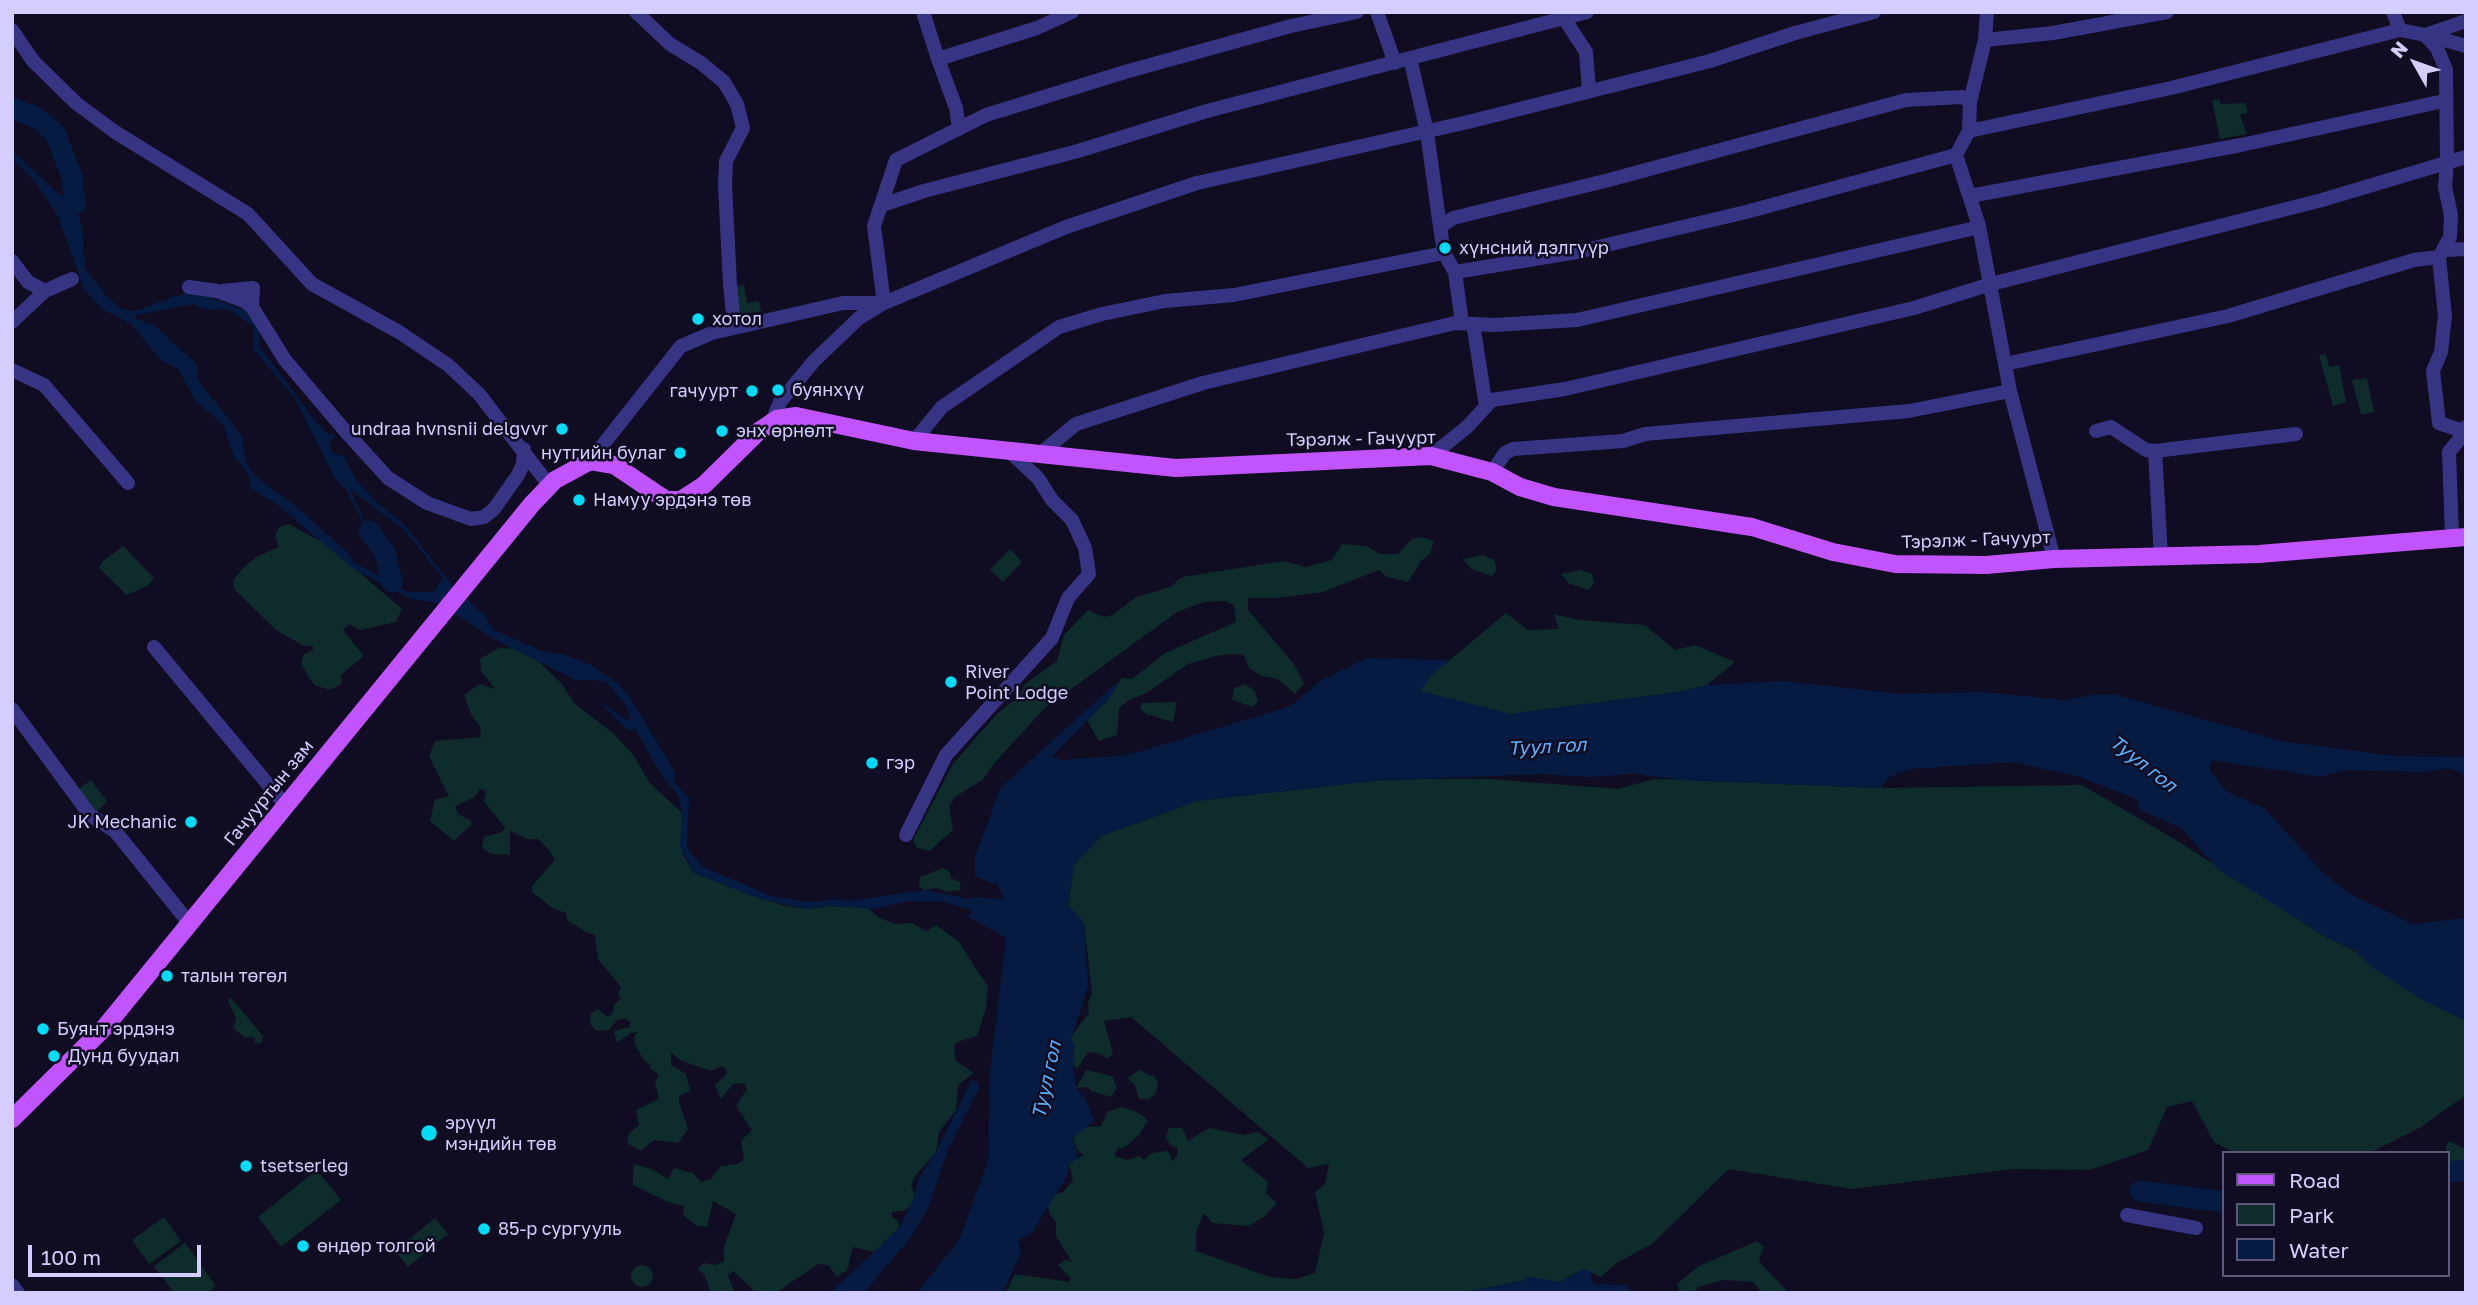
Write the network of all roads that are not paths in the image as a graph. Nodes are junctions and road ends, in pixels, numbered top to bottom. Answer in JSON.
{"nodes":[{"id":1,"x":636,"y":12,"type":"edge"},
{"id":2,"x":923,"y":12,"type":"edge"},
{"id":3,"x":1072,"y":12,"type":"edge"},
{"id":4,"x":1357,"y":12,"type":"edge"},
{"id":5,"x":1377,"y":12,"type":"edge"},
{"id":6,"x":1587,"y":12,"type":"edge"},
{"id":7,"x":1874,"y":12,"type":"edge"},
{"id":8,"x":1987,"y":12,"type":"edge"},
{"id":9,"x":2167,"y":12,"type":"edge"},
{"id":10,"x":2393,"y":12,"type":"edge"},
{"id":11,"x":1564,"y":18,"type":"junction"},
{"id":12,"x":2466,"y":21,"type":"edge"},
{"id":13,"x":12,"y":30,"type":"edge"},
{"id":14,"x":2400,"y":30,"type":"junction"},
{"id":15,"x":2425,"y":35,"type":"junction"},
{"id":16,"x":1985,"y":40,"type":"junction"},
{"id":17,"x":2466,"y":46,"type":"edge"},
{"id":18,"x":938,"y":59,"type":"junction"},
{"id":19,"x":1403,"y":60,"type":"junction"},
{"id":20,"x":1589,"y":91,"type":"junction"},
{"id":21,"x":2444,"y":101,"type":"junction"},
{"id":22,"x":1970,"y":102,"type":"junction"},
{"id":23,"x":960,"y":128,"type":"junction"},
{"id":24,"x":1969,"y":131,"type":"junction"},
{"id":25,"x":1427,"y":132,"type":"junction"},
{"id":26,"x":1956,"y":155,"type":"junction"},
{"id":27,"x":2466,"y":156,"type":"edge"},
{"id":28,"x":2447,"y":161,"type":"junction"},
{"id":29,"x":1970,"y":196,"type":"junction"},
{"id":30,"x":882,"y":205,"type":"junction"},
{"id":31,"x":1979,"y":226,"type":"junction"},
{"id":32,"x":1440,"y":227,"type":"junction"},
{"id":33,"x":2466,"y":249,"type":"edge"},
{"id":34,"x":1444,"y":253,"type":"junction"},
{"id":35,"x":2442,"y":254,"type":"junction"},
{"id":36,"x":12,"y":261,"type":"edge"},
{"id":37,"x":1455,"y":272,"type":"junction"},
{"id":38,"x":12,"y":275,"type":"edge"},
{"id":39,"x":72,"y":279,"type":"dead end"},
{"id":40,"x":27,"y":282,"type":"junction"},
{"id":41,"x":1991,"y":284,"type":"junction"},
{"id":42,"x":189,"y":287,"type":"dead end"},
{"id":43,"x":45,"y":291,"type":"junction"},
{"id":44,"x":884,"y":303,"type":"junction"},
{"id":45,"x":12,"y":322,"type":"edge"},
{"id":46,"x":1467,"y":323,"type":"junction"},
{"id":47,"x":740,"y":326,"type":"junction"},
{"id":48,"x":2005,"y":364,"type":"junction"},
{"id":49,"x":12,"y":370,"type":"edge"},
{"id":50,"x":2010,"y":391,"type":"junction"},
{"id":51,"x":1486,"y":406,"type":"junction"},
{"id":52,"x":772,"y":422,"type":"junction"},
{"id":53,"x":2465,"y":430,"type":"edge"},
{"id":54,"x":2096,"y":431,"type":"dead end"},
{"id":55,"x":2296,"y":434,"type":"dead end"},
{"id":56,"x":914,"y":441,"type":"junction"},
{"id":57,"x":524,"y":449,"type":"junction"},
{"id":58,"x":2155,"y":450,"type":"junction"},
{"id":59,"x":1010,"y":452,"type":"junction"},
{"id":60,"x":1041,"y":453,"type":"junction"},
{"id":61,"x":1431,"y":456,"type":"junction"},
{"id":62,"x":590,"y":461,"type":"junction"},
{"id":63,"x":1492,"y":472,"type":"junction"},
{"id":64,"x":128,"y":483,"type":"dead end"},
{"id":65,"x":548,"y":485,"type":"junction"},
{"id":66,"x":2459,"y":537,"type":"edge"},
{"id":67,"x":2161,"y":557,"type":"junction"},
{"id":68,"x":2054,"y":559,"type":"junction"},
{"id":69,"x":154,"y":647,"type":"dead end"},
{"id":70,"x":12,"y":709,"type":"edge"},
{"id":71,"x":286,"y":806,"type":"junction"},
{"id":72,"x":906,"y":835,"type":"dead end"},
{"id":73,"x":190,"y":924,"type":"junction"},
{"id":74,"x":12,"y":1119,"type":"edge"},
{"id":75,"x":2127,"y":1215,"type":"dead end"},
{"id":76,"x":2196,"y":1228,"type":"dead end"},
{"id":77,"x":12,"y":1285,"type":"edge"},
{"id":78,"x":18,"y":1293,"type":"edge"}],
"edges":[{"from":1,"to":47,"type":"street"},
{"from":2,"to":18,"type":"street"},
{"from":3,"to":18,"type":"street"},
{"from":4,"to":23,"type":"street"},
{"from":5,"to":19,"type":"street"},
{"from":6,"to":11,"type":"street"},
{"from":7,"to":20,"type":"street"},
{"from":8,"to":16,"type":"street"},
{"from":9,"to":16,"type":"street"},
{"from":10,"to":14,"type":"street"},
{"from":11,"to":19,"type":"street"},
{"from":11,"to":20,"type":"street"},
{"from":12,"to":15,"type":"street"},
{"from":13,"to":57,"type":"street"},
{"from":14,"to":15,"type":"street"},
{"from":14,"to":24,"type":"street"},
{"from":15,"to":17,"type":"street"},
{"from":15,"to":21,"type":"street"},
{"from":16,"to":22,"type":"street"},
{"from":18,"to":23,"type":"street"},
{"from":19,"to":25,"type":"street"},
{"from":19,"to":30,"type":"street"},
{"from":20,"to":25,"type":"street"},
{"from":21,"to":28,"type":"street"},
{"from":21,"to":29,"type":"street"},
{"from":22,"to":24,"type":"street"},
{"from":22,"to":32,"type":"street"},
{"from":23,"to":30,"type":"street"},
{"from":24,"to":26,"type":"street"},
{"from":25,"to":32,"type":"street"},
{"from":25,"to":44,"type":"street"},
{"from":26,"to":29,"type":"street"},
{"from":26,"to":37,"type":"street"},
{"from":27,"to":28,"type":"street"},
{"from":28,"to":35,"type":"street"},
{"from":28,"to":41,"type":"street"},
{"from":29,"to":31,"type":"street"},
{"from":30,"to":44,"type":"street"},
{"from":31,"to":41,"type":"street"},
{"from":31,"to":46,"type":"street"},
{"from":32,"to":34,"type":"street"},
{"from":33,"to":35,"type":"street"},
{"from":34,"to":37,"type":"street"},
{"from":34,"to":56,"type":"street"},
{"from":35,"to":48,"type":"street"},
{"from":35,"to":53,"type":"street"},
{"from":36,"to":40,"type":"street"},
{"from":37,"to":46,"type":"street"},
{"from":38,"to":40,"type":"street"},
{"from":39,"to":43,"type":"street"},
{"from":40,"to":43,"type":"street"},
{"from":41,"to":48,"type":"street"},
{"from":41,"to":51,"type":"street"},
{"from":42,"to":57,"type":"street"},
{"from":43,"to":45,"type":"street"},
{"from":44,"to":47,"type":"street"},
{"from":44,"to":52,"type":"street"},
{"from":46,"to":51,"type":"street"},
{"from":46,"to":60,"type":"street"},
{"from":47,"to":62,"type":"street"},
{"from":48,"to":50,"type":"street"},
{"from":49,"to":64,"type":"street"},
{"from":50,"to":63,"type":"street"},
{"from":50,"to":68,"type":"street"},
{"from":51,"to":61,"type":"street"},
{"from":52,"to":56,"type":"main road","name":"Тэрэлж - Гачуурт"},
{"from":52,"to":62,"type":"main road"},
{"from":53,"to":66,"type":"street"},
{"from":54,"to":58,"type":"street"},
{"from":55,"to":58,"type":"street"},
{"from":56,"to":59,"type":"main road","name":"Тэрэлж - Гачуурт"},
{"from":57,"to":65,"type":"street"},
{"from":58,"to":67,"type":"street"},
{"from":59,"to":60,"type":"main road","name":"Тэрэлж - Гачуурт"},
{"from":59,"to":72,"type":"street"},
{"from":60,"to":61,"type":"main road","name":"Тэрэлж - Гачуурт"},
{"from":61,"to":63,"type":"main road","name":"Тэрэлж - Гачуурт"},
{"from":62,"to":65,"type":"main road"},
{"from":63,"to":68,"type":"main road","name":"Тэрэлж - Гачуурт"},
{"from":65,"to":71,"type":"main road","name":"Гачууртын зам"},
{"from":66,"to":67,"type":"main road","name":"Тэрэлж - Гачуурт"},
{"from":67,"to":68,"type":"main road","name":"Тэрэлж - Гачуурт"},
{"from":69,"to":71,"type":"street"},
{"from":70,"to":73,"type":"street"},
{"from":71,"to":73,"type":"main road","name":"Гачууртын зам"},
{"from":73,"to":74,"type":"main road","name":"Гачууртын зам"},
{"from":75,"to":76,"type":"street"},
{"from":77,"to":78,"type":"street"}]}
